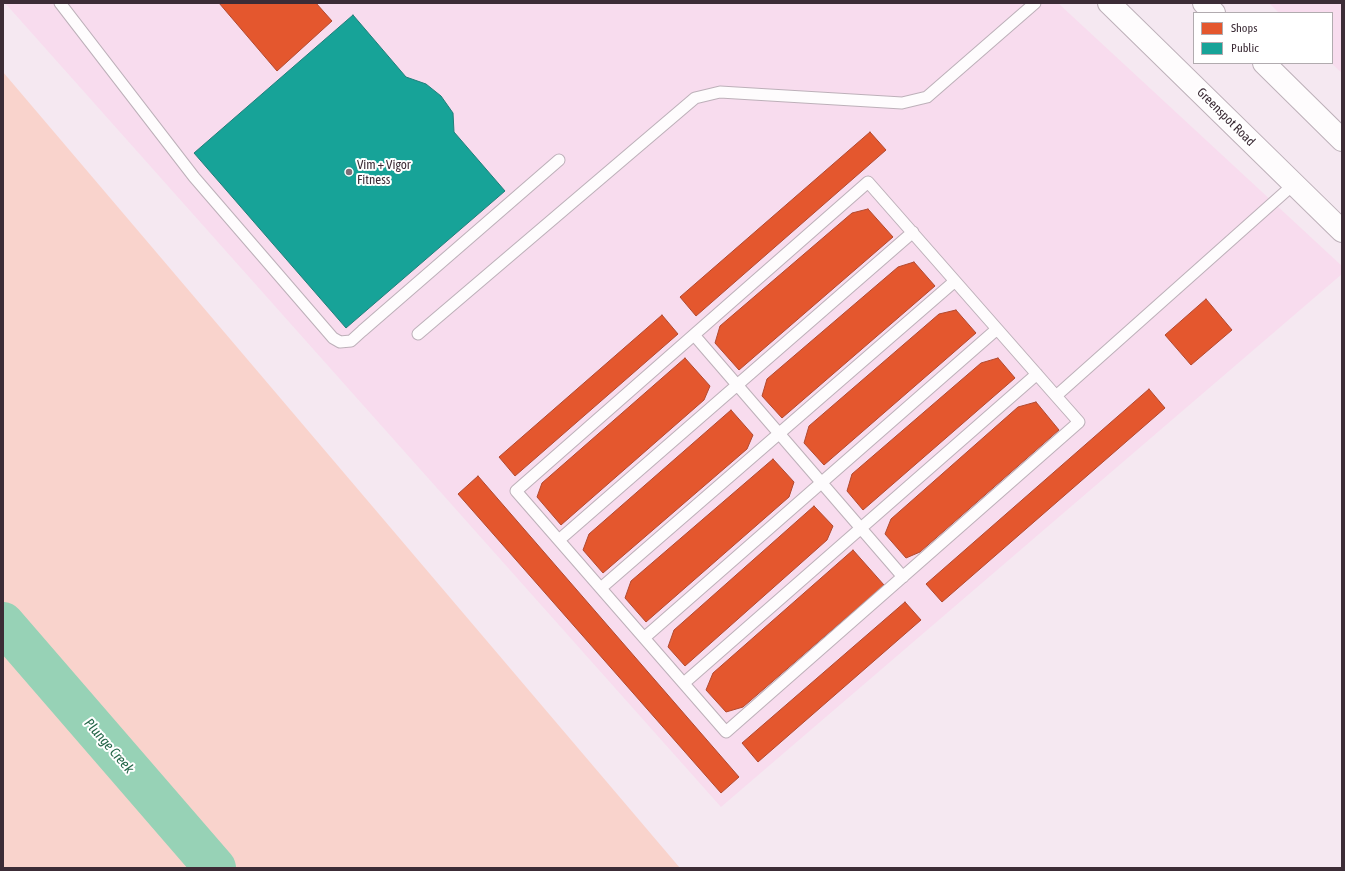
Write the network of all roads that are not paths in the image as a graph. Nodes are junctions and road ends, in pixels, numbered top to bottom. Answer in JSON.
{"nodes":[{"id":1,"x":60,"y":3,"type":"edge"},
{"id":2,"x":1035,"y":3,"type":"edge"},
{"id":3,"x":1109,"y":3,"type":"edge"},
{"id":4,"x":1204,"y":3,"type":"edge"},
{"id":5,"x":1213,"y":12,"type":"edge"},
{"id":6,"x":1265,"y":64,"type":"edge"},
{"id":7,"x":1342,"y":140,"type":"edge"},
{"id":8,"x":559,"y":160,"type":"dead end"},
{"id":9,"x":1294,"y":184,"type":"junction"},
{"id":10,"x":1342,"y":231,"type":"edge"},
{"id":11,"x":913,"y":232,"type":"junction"},
{"id":12,"x":956,"y":281,"type":"junction"},
{"id":13,"x":997,"y":329,"type":"junction"},
{"id":14,"x":418,"y":334,"type":"dead end"},
{"id":15,"x":694,"y":335,"type":"junction"},
{"id":16,"x":1036,"y":374,"type":"junction"},
{"id":17,"x":737,"y":385,"type":"junction"},
{"id":18,"x":1056,"y":396,"type":"junction"},
{"id":19,"x":779,"y":434,"type":"junction"},
{"id":20,"x":821,"y":482,"type":"junction"},
{"id":21,"x":860,"y":528,"type":"junction"},
{"id":22,"x":559,"y":540,"type":"junction"},
{"id":23,"x":902,"y":577,"type":"junction"},
{"id":24,"x":601,"y":588,"type":"junction"},
{"id":25,"x":644,"y":638,"type":"junction"},
{"id":26,"x":684,"y":683,"type":"junction"}],
"edges":[{"from":1,"to":8,"type":"lane"},
{"from":2,"to":14,"type":"lane"},
{"from":3,"to":9,"type":"main road","name":"Greenspot Road"},
{"from":4,"to":5,"type":"main road"},
{"from":6,"to":7,"type":"main road"},
{"from":9,"to":10,"type":"main road","name":"Greenspot Road"},
{"from":9,"to":18,"type":"lane"},
{"from":11,"to":12,"type":"lane"},
{"from":11,"to":15,"type":"lane"},
{"from":11,"to":17,"type":"lane"},
{"from":12,"to":13,"type":"lane"},
{"from":12,"to":19,"type":"lane"},
{"from":13,"to":16,"type":"lane"},
{"from":13,"to":20,"type":"lane"},
{"from":15,"to":17,"type":"lane"},
{"from":15,"to":22,"type":"lane"},
{"from":16,"to":18,"type":"lane"},
{"from":16,"to":21,"type":"lane"},
{"from":17,"to":19,"type":"lane"},
{"from":17,"to":22,"type":"lane"},
{"from":18,"to":23,"type":"lane"},
{"from":19,"to":20,"type":"lane"},
{"from":19,"to":24,"type":"lane"},
{"from":20,"to":21,"type":"lane"},
{"from":20,"to":25,"type":"lane"},
{"from":21,"to":23,"type":"lane"},
{"from":21,"to":26,"type":"lane"},
{"from":22,"to":24,"type":"lane"},
{"from":23,"to":26,"type":"lane"},
{"from":24,"to":25,"type":"lane"},
{"from":25,"to":26,"type":"lane"}]}
